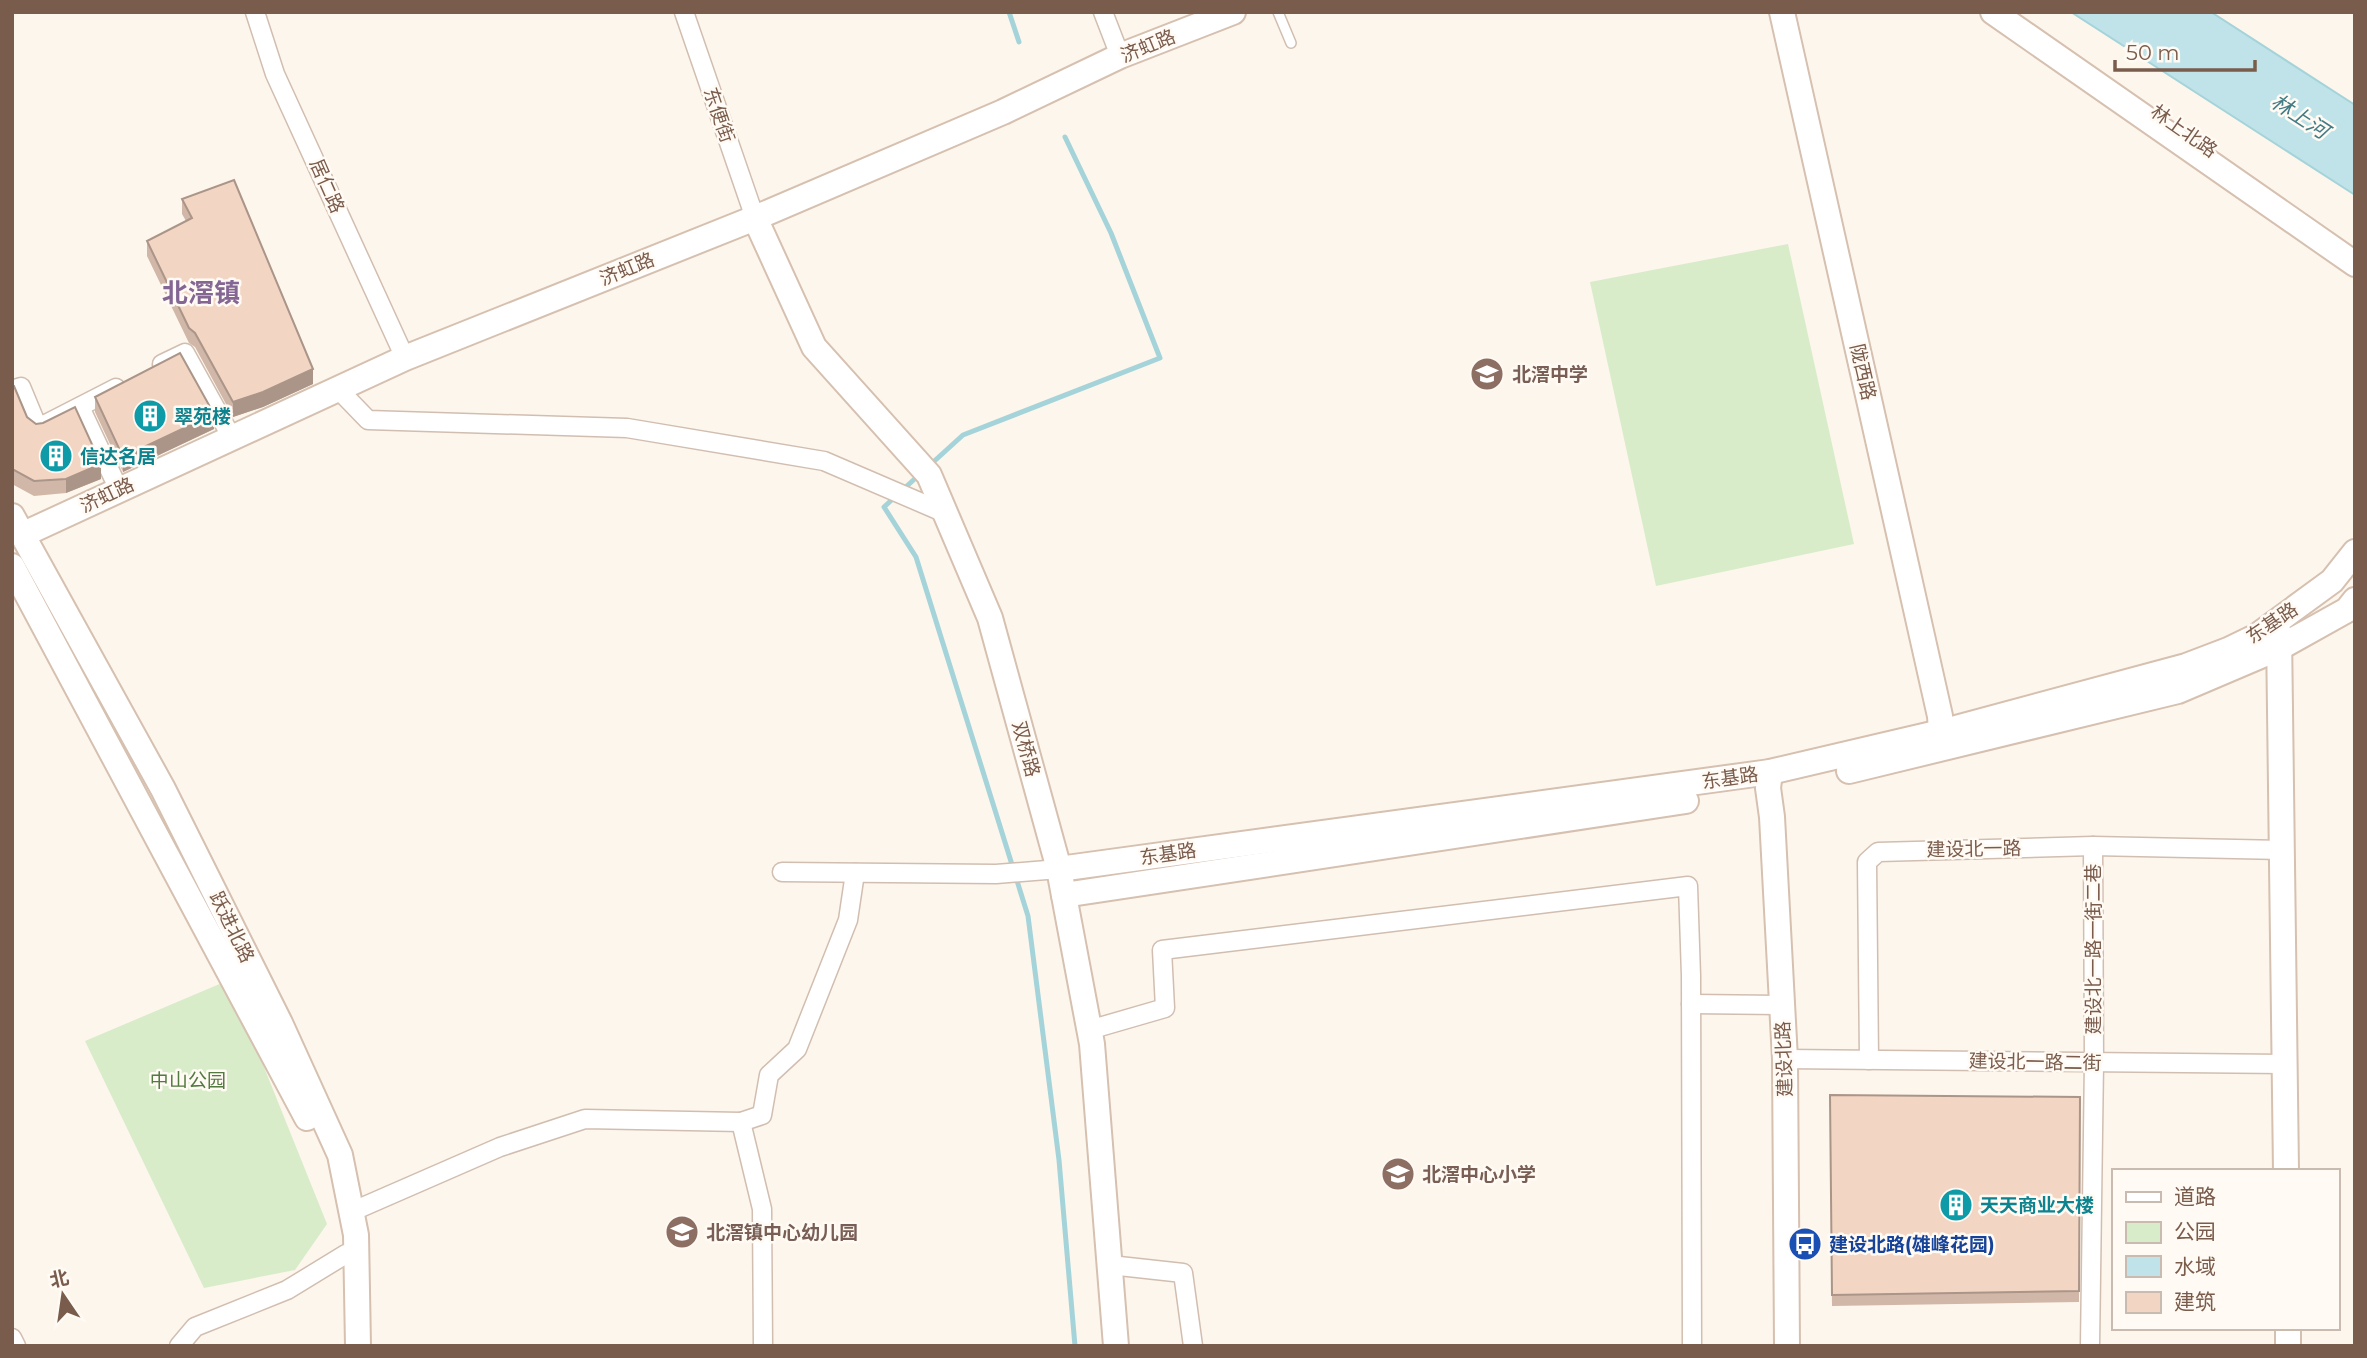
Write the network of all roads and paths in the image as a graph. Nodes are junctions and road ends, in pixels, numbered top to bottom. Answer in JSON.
{"nodes":[{"id":1,"x":255,"y":12,"type":"edge"},
{"id":2,"x":684,"y":12,"type":"edge"},
{"id":3,"x":1103,"y":12,"type":"edge"},
{"id":4,"x":1233,"y":12,"type":"edge"},
{"id":5,"x":1278,"y":12,"type":"edge"},
{"id":6,"x":1782,"y":12,"type":"edge"},
{"id":7,"x":1993,"y":12,"type":"edge"},
{"id":8,"x":2014,"y":12,"type":"edge"},
{"id":9,"x":1291,"y":43,"type":"dead end"},
{"id":10,"x":1120,"y":56,"type":"junction"},
{"id":11,"x":755,"y":218,"type":"junction"},
{"id":12,"x":2355,"y":249,"type":"edge"},
{"id":13,"x":2355,"y":264,"type":"edge"},
{"id":14,"x":405,"y":358,"type":"junction"},
{"id":15,"x":150,"y":371,"type":"edge"},
{"id":16,"x":127,"y":383,"type":"edge"},
{"id":17,"x":338,"y":388,"type":"junction"},
{"id":18,"x":12,"y":390,"type":"edge"},
{"id":19,"x":80,"y":407,"type":"junction"},
{"id":20,"x":232,"y":438,"type":"junction"},
{"id":21,"x":119,"y":490,"type":"junction"},
{"id":22,"x":945,"y":513,"type":"junction"},
{"id":23,"x":16,"y":530,"type":"edge"},
{"id":24,"x":2355,"y":552,"type":"edge"},
{"id":25,"x":12,"y":566,"type":"edge"},
{"id":26,"x":2355,"y":600,"type":"edge"},
{"id":27,"x":2280,"y":618,"type":"junction"},
{"id":28,"x":2279,"y":648,"type":"junction"},
{"id":29,"x":1941,"y":732,"type":"junction"},
{"id":30,"x":1763,"y":781,"type":"junction"},
{"id":31,"x":2093,"y":846,"type":"junction"},
{"id":32,"x":2283,"y":850,"type":"junction"},
{"id":33,"x":1059,"y":869,"type":"junction"},
{"id":34,"x":782,"y":872,"type":"dead end"},
{"id":35,"x":855,"y":873,"type":"junction"},
{"id":36,"x":1064,"y":895,"type":"junction"},
{"id":37,"x":1692,"y":1004,"type":"junction"},
{"id":38,"x":1777,"y":1005,"type":"junction"},
{"id":39,"x":1089,"y":1030,"type":"junction"},
{"id":40,"x":1785,"y":1059,"type":"junction"},
{"id":41,"x":1869,"y":1060,"type":"junction"},
{"id":42,"x":2094,"y":1062,"type":"junction"},
{"id":43,"x":2286,"y":1064,"type":"junction"},
{"id":44,"x":741,"y":1122,"type":"junction"},
{"id":45,"x":2286,"y":1169,"type":"edge"},
{"id":46,"x":351,"y":1212,"type":"junction"},
{"id":47,"x":346,"y":1254,"type":"junction"},
{"id":48,"x":1110,"y":1265,"type":"junction"},
{"id":49,"x":12,"y":1338,"type":"edge"},
{"id":50,"x":16,"y":1346,"type":"edge"},
{"id":51,"x":179,"y":1346,"type":"edge"},
{"id":52,"x":342,"y":1346,"type":"edge"},
{"id":53,"x":358,"y":1346,"type":"edge"},
{"id":54,"x":763,"y":1346,"type":"edge"},
{"id":55,"x":1116,"y":1346,"type":"edge"},
{"id":56,"x":1193,"y":1346,"type":"edge"},
{"id":57,"x":1692,"y":1346,"type":"edge"},
{"id":58,"x":1773,"y":1346,"type":"edge"},
{"id":59,"x":1787,"y":1346,"type":"edge"},
{"id":60,"x":2090,"y":1346,"type":"edge"}],
"edges":[{"from":1,"to":14,"type":"street","name":"居仁路"},
{"from":2,"to":11,"type":"street","name":"东便街"},
{"from":3,"to":10,"type":"street"},
{"from":4,"to":10,"type":"street","name":"济虹路"},
{"from":5,"to":9,"type":"lane"},
{"from":6,"to":29,"type":"street","name":"陇西路"},
{"from":7,"to":13,"type":"street"},
{"from":8,"to":12,"type":"street","name":"林上北路"},
{"from":10,"to":11,"type":"street","name":"济虹路"},
{"from":11,"to":14,"type":"street","name":"济虹路"},
{"from":11,"to":22,"type":"street","name":"双桥路"},
{"from":14,"to":17,"type":"street","name":"济虹路"},
{"from":15,"to":20,"type":"street"},
{"from":16,"to":19,"type":"street"},
{"from":17,"to":20,"type":"street","name":"济虹路"},
{"from":17,"to":22,"type":"street"},
{"from":18,"to":19,"type":"street"},
{"from":19,"to":21,"type":"street"},
{"from":20,"to":21,"type":"street","name":"济虹路"},
{"from":21,"to":23,"type":"street","name":"济虹路"},
{"from":22,"to":33,"type":"street","name":"双桥路"},
{"from":23,"to":46,"type":"street","name":"跃进北路"},
{"from":24,"to":27,"type":"street","name":"东基路"},
{"from":25,"to":47,"type":"street","name":"跃进北路"},
{"from":26,"to":28,"type":"street","name":"东基路"},
{"from":27,"to":28,"type":"street"},
{"from":27,"to":29,"type":"street","name":"东基路"},
{"from":28,"to":30,"type":"street","name":"东基路"},
{"from":28,"to":32,"type":"street"},
{"from":29,"to":30,"type":"street","name":"东基路"},
{"from":30,"to":33,"type":"street","name":"东基路"},
{"from":30,"to":36,"type":"street","name":"东基路"},
{"from":30,"to":38,"type":"street","name":"建设北路"},
{"from":31,"to":32,"type":"street","name":"建设北一路"},
{"from":31,"to":41,"type":"street","name":"建设北一路"},
{"from":31,"to":42,"type":"street","name":"建设北一路一街二巷"},
{"from":32,"to":43,"type":"street"},
{"from":33,"to":35,"type":"street"},
{"from":33,"to":36,"type":"street","name":"双桥路"},
{"from":34,"to":35,"type":"street"},
{"from":35,"to":44,"type":"street"},
{"from":36,"to":39,"type":"street","name":"双桥路"},
{"from":37,"to":38,"type":"street"},
{"from":37,"to":39,"type":"street"},
{"from":37,"to":57,"type":"street"},
{"from":38,"to":40,"type":"street","name":"建设北路"},
{"from":38,"to":58,"type":"street","name":"建设北路"},
{"from":39,"to":48,"type":"street","name":"双桥路"},
{"from":40,"to":41,"type":"street","name":"建设北一路二街"},
{"from":40,"to":59,"type":"street","name":"建设北路"},
{"from":41,"to":42,"type":"street","name":"建设北一路二街"},
{"from":42,"to":43,"type":"street","name":"建设北一路二街"},
{"from":42,"to":60,"type":"street","name":"建设北一路一街二巷"},
{"from":43,"to":45,"type":"street"},
{"from":44,"to":46,"type":"street"},
{"from":44,"to":54,"type":"street"},
{"from":46,"to":53,"type":"street","name":"跃进北路"},
{"from":47,"to":51,"type":"street"},
{"from":47,"to":52,"type":"street","name":"跃进北路"},
{"from":48,"to":55,"type":"street","name":"双桥路"},
{"from":48,"to":56,"type":"street"},
{"from":49,"to":50,"type":"street"}]}
